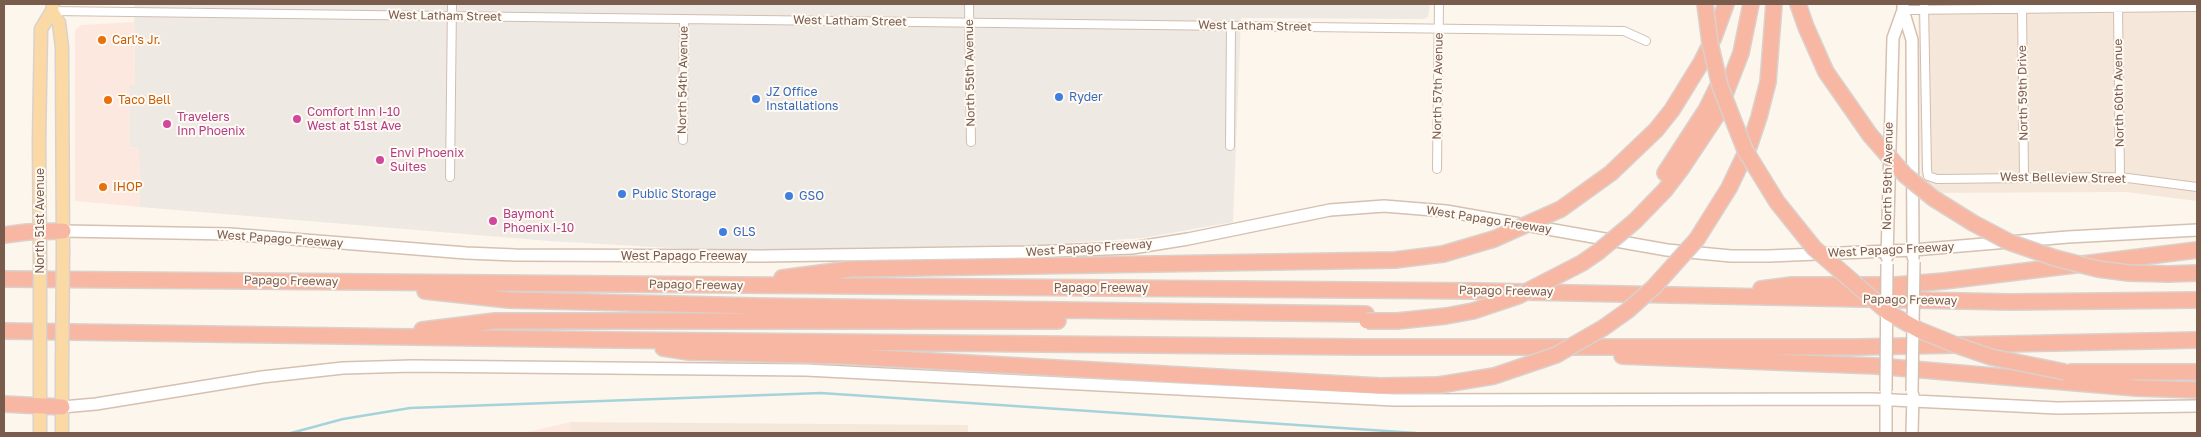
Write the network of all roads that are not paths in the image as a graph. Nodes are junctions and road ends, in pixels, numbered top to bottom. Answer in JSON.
{"nodes":[{"id":1,"x":452,"y":4,"type":"edge"},
{"id":2,"x":969,"y":4,"type":"edge"},
{"id":3,"x":1439,"y":4,"type":"edge"},
{"id":4,"x":1705,"y":4,"type":"edge"},
{"id":5,"x":1726,"y":4,"type":"edge"},
{"id":6,"x":1743,"y":4,"type":"edge"},
{"id":7,"x":1751,"y":4,"type":"edge"},
{"id":8,"x":1774,"y":4,"type":"edge"},
{"id":9,"x":1798,"y":4,"type":"edge"},
{"id":10,"x":1903,"y":7,"type":"edge"},
{"id":11,"x":1924,"y":7,"type":"edge"},
{"id":12,"x":2197,"y":7,"type":"edge"},
{"id":13,"x":53,"y":8,"type":"edge"},
{"id":14,"x":2118,"y":8,"type":"junction"},
{"id":15,"x":2022,"y":9,"type":"junction"},
{"id":16,"x":451,"y":16,"type":"junction"},
{"id":17,"x":684,"y":19,"type":"junction"},
{"id":18,"x":969,"y":23,"type":"junction"},
{"id":19,"x":1232,"y":26,"type":"junction"},
{"id":20,"x":1439,"y":29,"type":"junction"},
{"id":21,"x":1646,"y":41,"type":"dead end"},
{"id":22,"x":683,"y":140,"type":"dead end"},
{"id":23,"x":971,"y":142,"type":"dead end"},
{"id":24,"x":1230,"y":146,"type":"dead end"},
{"id":25,"x":1437,"y":169,"type":"dead end"},
{"id":26,"x":450,"y":177,"type":"dead end"},
{"id":27,"x":2024,"y":177,"type":"junction"},
{"id":28,"x":2120,"y":177,"type":"junction"},
{"id":29,"x":2197,"y":187,"type":"edge"},
{"id":30,"x":1632,"y":218,"type":"junction"},
{"id":31,"x":2197,"y":230,"type":"edge"},
{"id":32,"x":40,"y":231,"type":"junction"},
{"id":33,"x":63,"y":231,"type":"junction"},
{"id":34,"x":4,"y":235,"type":"edge"},
{"id":35,"x":1887,"y":250,"type":"junction"},
{"id":36,"x":1913,"y":250,"type":"junction"},
{"id":37,"x":2197,"y":250,"type":"edge"},
{"id":38,"x":2197,"y":273,"type":"edge"},
{"id":39,"x":4,"y":279,"type":"edge"},
{"id":40,"x":329,"y":282,"type":"junction"},
{"id":41,"x":728,"y":286,"type":"junction"},
{"id":42,"x":1700,"y":295,"type":"junction"},
{"id":43,"x":2197,"y":300,"type":"edge"},
{"id":44,"x":1366,"y":317,"type":"junction"},
{"id":45,"x":4,"y":331,"type":"edge"},
{"id":46,"x":363,"y":337,"type":"junction"},
{"id":47,"x":615,"y":340,"type":"junction"},
{"id":48,"x":2197,"y":340,"type":"edge"},
{"id":49,"x":1361,"y":347,"type":"junction"},
{"id":50,"x":2197,"y":372,"type":"edge"},
{"id":51,"x":2197,"y":390,"type":"edge"},
{"id":52,"x":1886,"y":396,"type":"junction"},
{"id":53,"x":1913,"y":396,"type":"junction"},
{"id":54,"x":4,"y":404,"type":"edge"},
{"id":55,"x":2197,"y":406,"type":"edge"},
{"id":56,"x":40,"y":407,"type":"junction"},
{"id":57,"x":62,"y":407,"type":"junction"},
{"id":58,"x":40,"y":433,"type":"edge"},
{"id":59,"x":62,"y":433,"type":"edge"},
{"id":60,"x":1886,"y":433,"type":"edge"},
{"id":61,"x":1912,"y":433,"type":"edge"}],
"edges":[{"from":1,"to":16,"type":"street"},
{"from":2,"to":18,"type":"street","name":"North 55th Avenue"},
{"from":3,"to":20,"type":"street","name":"North 57th Avenue"},
{"from":4,"to":50,"type":"highway","bridge":true},
{"from":5,"to":41,"type":"highway","bridge":true},
{"from":6,"to":30,"type":"highway"},
{"from":7,"to":30,"type":"highway"},
{"from":8,"to":47,"type":"highway","bridge":true},
{"from":9,"to":38,"type":"highway","bridge":true},
{"from":10,"to":11,"type":"street"},
{"from":10,"to":35,"type":"main road","name":"North 59th Avenue"},
{"from":10,"to":36,"type":"main road","name":"North 59th Avenue"},
{"from":11,"to":15,"type":"street"},
{"from":11,"to":27,"type":"street","name":"West Belleview Street"},
{"from":12,"to":14,"type":"street"},
{"from":13,"to":16,"type":"street","name":"West Latham Street"},
{"from":13,"to":32,"type":"main road","name":"North 51st Avenue"},
{"from":13,"to":33,"type":"main road","name":"North 51st Avenue"},
{"from":14,"to":15,"type":"street"},
{"from":14,"to":28,"type":"street","name":"North 60th Avenue"},
{"from":15,"to":27,"type":"street","name":"North 59th Drive"},
{"from":16,"to":17,"type":"street","name":"West Latham Street"},
{"from":16,"to":26,"type":"street"},
{"from":17,"to":18,"type":"street","name":"West Latham Street"},
{"from":17,"to":22,"type":"street","name":"North 54th Avenue"},
{"from":18,"to":19,"type":"street","name":"West Latham Street"},
{"from":18,"to":23,"type":"street","name":"North 55th Avenue"},
{"from":19,"to":20,"type":"street","name":"West Latham Street"},
{"from":19,"to":24,"type":"street"},
{"from":20,"to":21,"type":"street","name":"West Latham Street"},
{"from":20,"to":25,"type":"street","name":"North 57th Avenue"},
{"from":27,"to":28,"type":"street","name":"West Belleview Street"},
{"from":28,"to":29,"type":"street","name":"West Belleview Street"},
{"from":30,"to":44,"type":"highway"},
{"from":31,"to":36,"type":"main road","name":"West Papago Freeway"},
{"from":32,"to":33,"type":"highway"},
{"from":32,"to":34,"type":"highway"},
{"from":32,"to":56,"type":"main road","name":"North 51st Avenue","bridge":true},
{"from":33,"to":35,"type":"main road","name":"West Papago Freeway"},
{"from":33,"to":57,"type":"main road","name":"North 51st Avenue","bridge":true},
{"from":35,"to":36,"type":"main road","name":"West Papago Freeway"},
{"from":35,"to":52,"type":"main road","name":"North 59th Avenue","bridge":true},
{"from":36,"to":53,"type":"main road","name":"North 59th Avenue","bridge":true},
{"from":37,"to":42,"type":"highway"},
{"from":39,"to":40,"type":"highway","name":"Papago Freeway"},
{"from":40,"to":41,"type":"highway","name":"Papago Freeway"},
{"from":40,"to":44,"type":"highway"},
{"from":41,"to":42,"type":"highway","name":"Papago Freeway"},
{"from":42,"to":43,"type":"highway","name":"Papago Freeway"},
{"from":44,"to":46,"type":"highway"},
{"from":45,"to":46,"type":"highway"},
{"from":46,"to":47,"type":"highway"},
{"from":47,"to":49,"type":"highway"},
{"from":48,"to":49,"type":"highway"},
{"from":49,"to":51,"type":"highway"},
{"from":52,"to":53,"type":"main road"},
{"from":52,"to":57,"type":"main road"},
{"from":52,"to":60,"type":"main road","name":"North 59th Avenue"},
{"from":53,"to":55,"type":"main road"},
{"from":53,"to":61,"type":"main road","name":"North 59th Avenue"},
{"from":54,"to":56,"type":"highway"},
{"from":56,"to":57,"type":"highway"},
{"from":56,"to":58,"type":"main road","name":"North 51st Avenue"},
{"from":57,"to":59,"type":"main road","name":"North 51st Avenue"}]}
